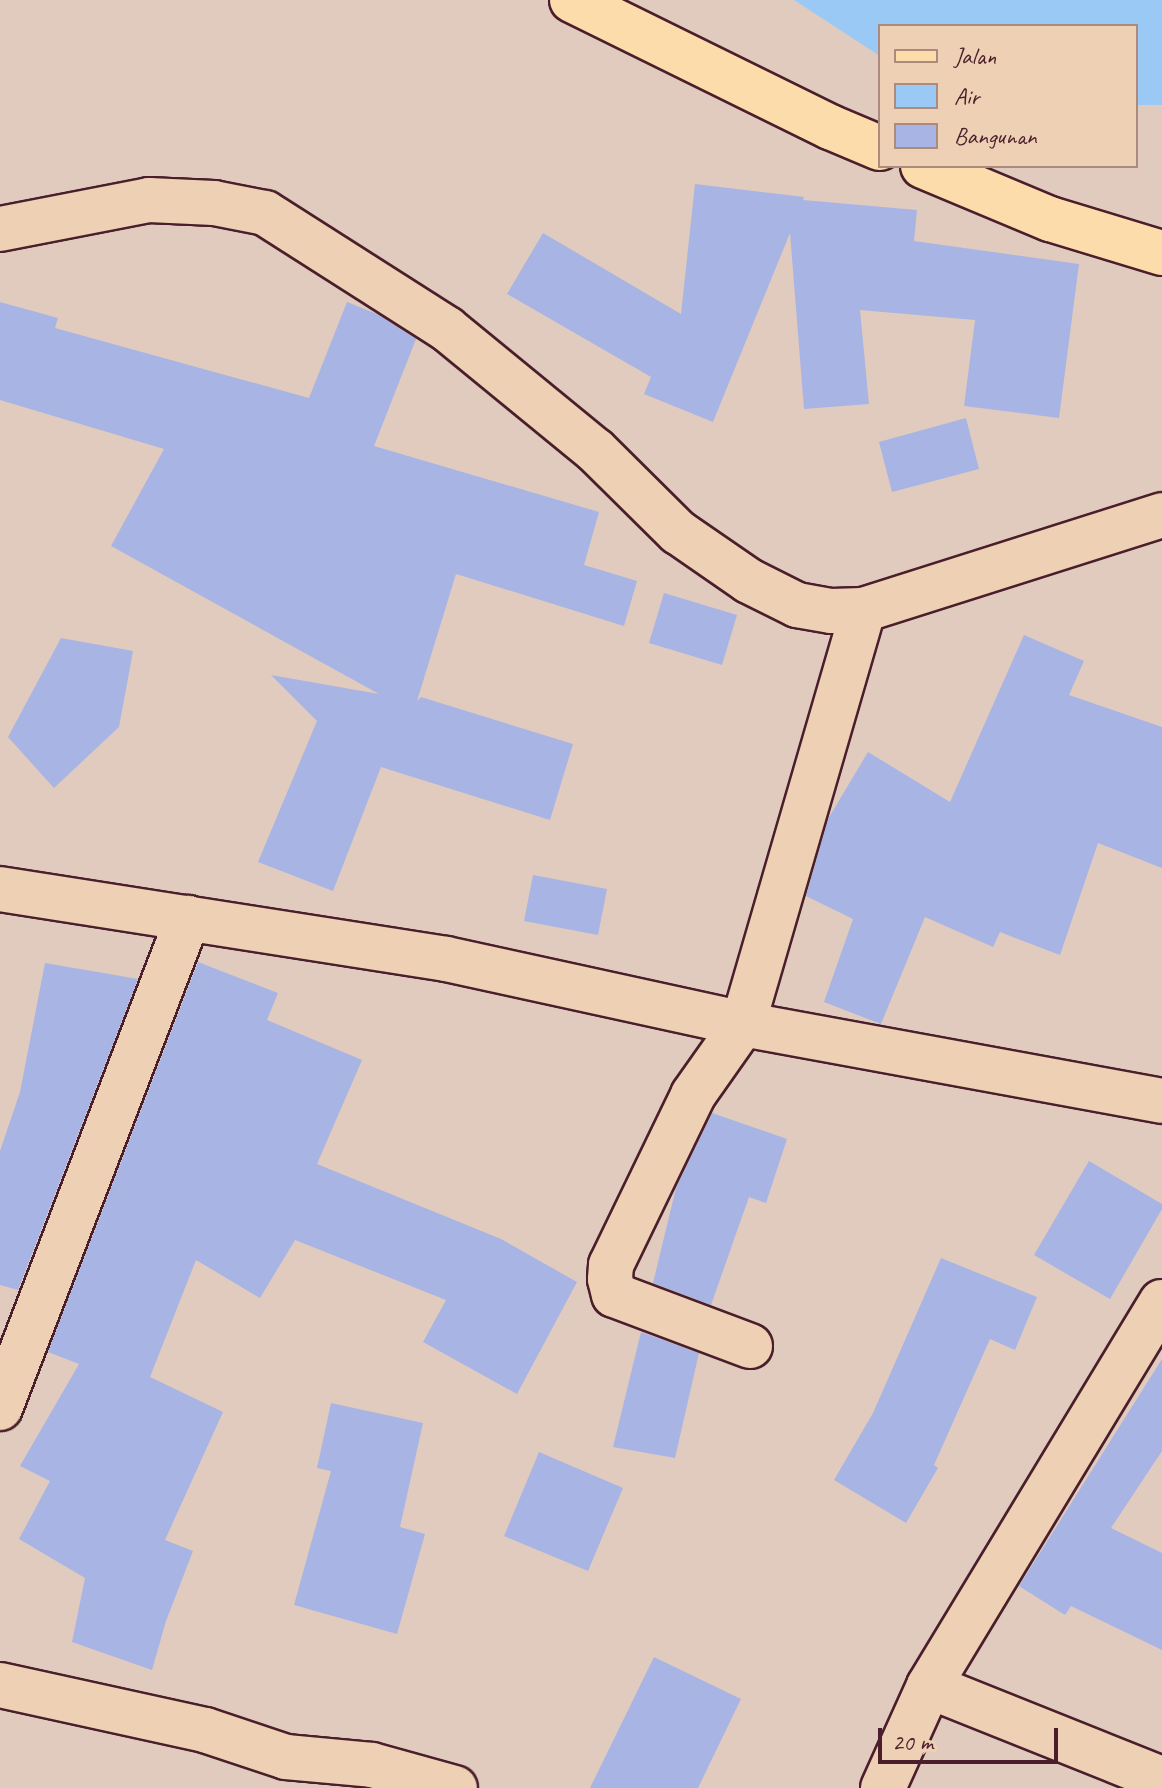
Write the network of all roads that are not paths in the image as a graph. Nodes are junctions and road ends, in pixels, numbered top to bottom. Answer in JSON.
{"nodes":[{"id":1,"x":572,"y":0,"type":"edge"},
{"id":2,"x":878,"y":147,"type":"edge"},
{"id":3,"x":928,"y":168,"type":"edge"},
{"id":4,"x":0,"y":229,"type":"edge"},
{"id":5,"x":1162,"y":253,"type":"edge"},
{"id":6,"x":1162,"y":515,"type":"edge"},
{"id":7,"x":863,"y":610,"type":"junction"},
{"id":8,"x":0,"y":889,"type":"edge"},
{"id":9,"x":188,"y":918,"type":"junction"},
{"id":10,"x":743,"y":1024,"type":"junction"},
{"id":11,"x":1162,"y":1101,"type":"edge"},
{"id":12,"x":1162,"y":1302,"type":"edge"},
{"id":13,"x":750,"y":1346,"type":"dead end"},
{"id":14,"x":0,"y":1408,"type":"edge"},
{"id":15,"x":0,"y":1685,"type":"edge"},
{"id":16,"x":929,"y":1686,"type":"junction"},
{"id":17,"x":283,"y":1773,"type":"edge"},
{"id":18,"x":1162,"y":1779,"type":"edge"},
{"id":19,"x":455,"y":1788,"type":"edge"},
{"id":20,"x":883,"y":1788,"type":"edge"}],
"edges":[{"from":1,"to":2,"type":"main road"},
{"from":3,"to":5,"type":"main road"},
{"from":4,"to":7,"type":"street"},
{"from":6,"to":7,"type":"street"},
{"from":7,"to":10,"type":"street"},
{"from":8,"to":9,"type":"street"},
{"from":9,"to":10,"type":"street"},
{"from":9,"to":14,"type":"street"},
{"from":10,"to":11,"type":"street"},
{"from":10,"to":13,"type":"street"},
{"from":12,"to":16,"type":"street"},
{"from":15,"to":17,"type":"street"},
{"from":16,"to":18,"type":"street"},
{"from":16,"to":20,"type":"street"},
{"from":17,"to":19,"type":"street"}]}
